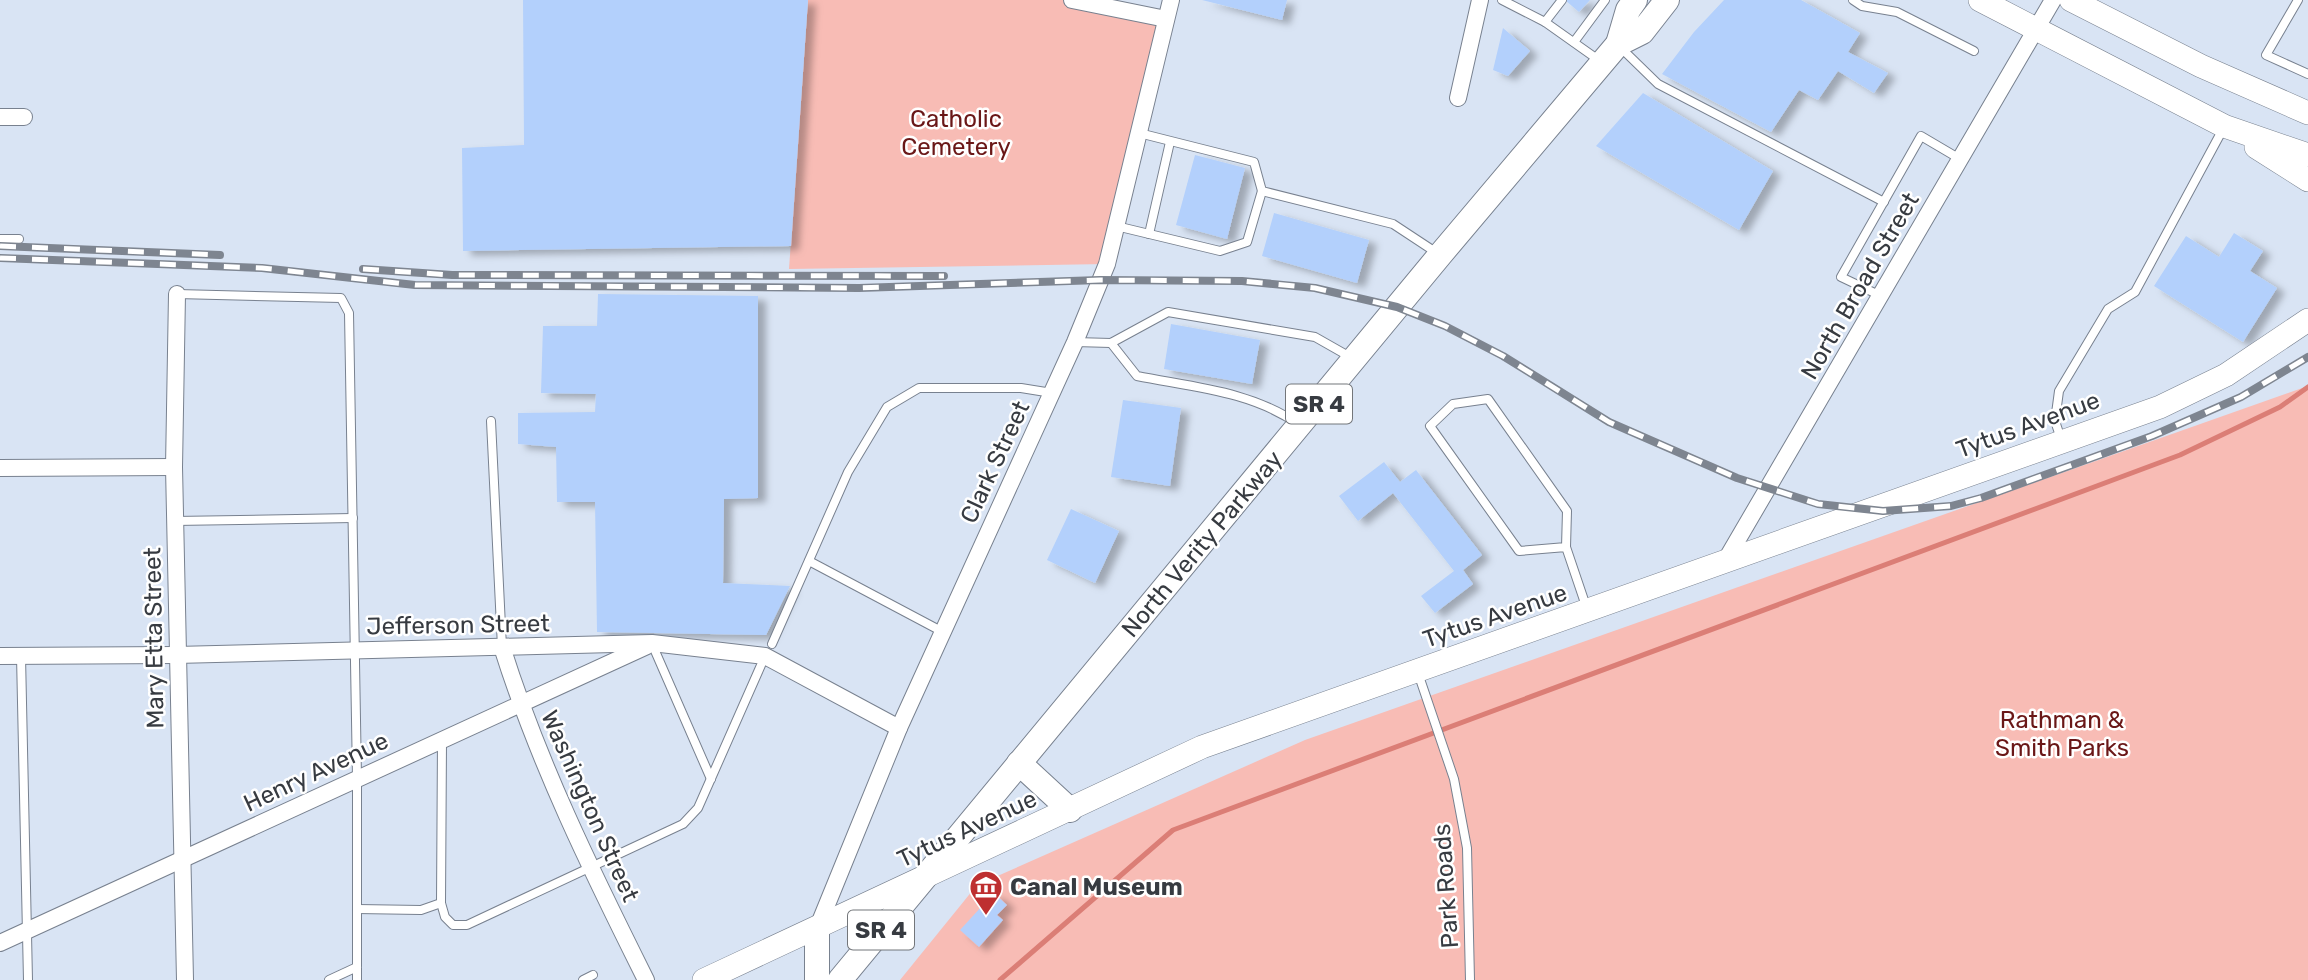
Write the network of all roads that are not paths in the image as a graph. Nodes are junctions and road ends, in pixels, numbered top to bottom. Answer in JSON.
{"nodes":[{"id":1,"x":1072,"y":0,"type":"edge"},
{"id":2,"x":1171,"y":0,"type":"edge"},
{"id":3,"x":1480,"y":0,"type":"edge"},
{"id":4,"x":1502,"y":0,"type":"edge"},
{"id":5,"x":1562,"y":0,"type":"edge"},
{"id":6,"x":1605,"y":0,"type":"edge"},
{"id":7,"x":1635,"y":0,"type":"edge"},
{"id":8,"x":1667,"y":0,"type":"edge"},
{"id":9,"x":1853,"y":0,"type":"edge"},
{"id":10,"x":1980,"y":0,"type":"edge"},
{"id":11,"x":2053,"y":0,"type":"edge"},
{"id":12,"x":2071,"y":0,"type":"edge"},
{"id":13,"x":2298,"y":0,"type":"edge"},
{"id":14,"x":1166,"y":19,"type":"junction"},
{"id":15,"x":1545,"y":22,"type":"junction"},
{"id":16,"x":2035,"y":30,"type":"junction"},
{"id":17,"x":1574,"y":42,"type":"junction"},
{"id":18,"x":1974,"y":51,"type":"dead end"},
{"id":19,"x":1610,"y":54,"type":"junction"},
{"id":20,"x":2308,"y":74,"type":"edge"},
{"id":21,"x":1458,"y":98,"type":"dead end"},
{"id":22,"x":2308,"y":113,"type":"edge"},
{"id":23,"x":0,"y":117,"type":"edge"},
{"id":24,"x":24,"y":117,"type":"dead end"},
{"id":25,"x":2224,"y":126,"type":"junction"},
{"id":26,"x":1139,"y":133,"type":"junction"},
{"id":27,"x":1170,"y":142,"type":"junction"},
{"id":28,"x":2308,"y":155,"type":"edge"},
{"id":29,"x":1960,"y":159,"type":"junction"},
{"id":30,"x":2308,"y":180,"type":"edge"},
{"id":31,"x":1262,"y":191,"type":"junction"},
{"id":32,"x":1884,"y":202,"type":"junction"},
{"id":33,"x":1116,"y":226,"type":"junction"},
{"id":34,"x":1149,"y":234,"type":"junction"},
{"id":35,"x":0,"y":239,"type":"edge"},
{"id":36,"x":19,"y":239,"type":"dead end"},
{"id":37,"x":1440,"y":255,"type":"junction"},
{"id":38,"x":177,"y":294,"type":"joint"},
{"id":39,"x":1881,"y":296,"type":"junction"},
{"id":40,"x":2308,"y":320,"type":"edge"},
{"id":41,"x":1075,"y":342,"type":"junction"},
{"id":42,"x":1111,"y":343,"type":"junction"},
{"id":43,"x":1355,"y":360,"type":"junction"},
{"id":44,"x":1052,"y":393,"type":"junction"},
{"id":45,"x":491,"y":421,"type":"dead end"},
{"id":46,"x":1301,"y":426,"type":"junction"},
{"id":47,"x":2061,"y":441,"type":"junction"},
{"id":48,"x":174,"y":467,"type":"junction"},
{"id":49,"x":0,"y":468,"type":"edge"},
{"id":50,"x":353,"y":518,"type":"junction"},
{"id":51,"x":174,"y":521,"type":"junction"},
{"id":52,"x":1566,"y":547,"type":"junction"},
{"id":53,"x":809,"y":561,"type":"junction"},
{"id":54,"x":1723,"y":564,"type":"junction"},
{"id":55,"x":1588,"y":612,"type":"junction"},
{"id":56,"x":943,"y":632,"type":"junction"},
{"id":57,"x":652,"y":643,"type":"junction"},
{"id":58,"x":502,"y":647,"type":"junction"},
{"id":59,"x":356,"y":650,"type":"junction"},
{"id":60,"x":768,"y":650,"type":"junction"},
{"id":61,"x":176,"y":655,"type":"junction"},
{"id":62,"x":0,"y":656,"type":"edge"},
{"id":63,"x":21,"y":656,"type":"junction"},
{"id":64,"x":1417,"y":670,"type":"junction"},
{"id":65,"x":520,"y":704,"type":"junction"},
{"id":66,"x":899,"y":728,"type":"junction"},
{"id":67,"x":442,"y":740,"type":"junction"},
{"id":68,"x":1020,"y":763,"type":"junction"},
{"id":69,"x":357,"y":778,"type":"junction"},
{"id":70,"x":711,"y":779,"type":"junction"},
{"id":71,"x":1070,"y":810,"type":"junction"},
{"id":72,"x":183,"y":858,"type":"junction"},
{"id":73,"x":590,"y":867,"type":"junction"},
{"id":74,"x":921,"y":880,"type":"junction"},
{"id":75,"x":441,"y":903,"type":"junction"},
{"id":76,"x":357,"y":909,"type":"junction"},
{"id":77,"x":817,"y":929,"type":"junction"},
{"id":78,"x":27,"y":930,"type":"junction"},
{"id":79,"x":0,"y":943,"type":"edge"},
{"id":80,"x":357,"y":967,"type":"junction"},
{"id":81,"x":593,"y":975,"type":"dead end"},
{"id":82,"x":28,"y":980,"type":"edge"},
{"id":83,"x":185,"y":980,"type":"edge"},
{"id":84,"x":330,"y":980,"type":"edge"},
{"id":85,"x":357,"y":980,"type":"edge"},
{"id":86,"x":583,"y":980,"type":"edge"},
{"id":87,"x":646,"y":980,"type":"edge"},
{"id":88,"x":704,"y":980,"type":"edge"},
{"id":89,"x":817,"y":980,"type":"edge"},
{"id":90,"x":840,"y":980,"type":"edge"},
{"id":91,"x":1470,"y":980,"type":"edge"}],
"edges":[{"from":1,"to":14,"type":"street"},
{"from":2,"to":14,"type":"street","name":"Clark Street"},
{"from":3,"to":21,"type":"street"},
{"from":4,"to":15,"type":"lane"},
{"from":5,"to":15,"type":"lane"},
{"from":6,"to":17,"type":"lane"},
{"from":7,"to":19,"type":"main road","name":"North Verity Parkway","number":"SR 4"},
{"from":8,"to":19,"type":"main road","name":"North Verity Parkway","number":"SR 4"},
{"from":9,"to":18,"type":"lane"},
{"from":10,"to":16,"type":"street"},
{"from":11,"to":16,"type":"street","name":"North Broad Street"},
{"from":12,"to":22,"type":"street"},
{"from":13,"to":20,"type":"lane"},
{"from":14,"to":26,"type":"street","name":"Clark Street"},
{"from":15,"to":17,"type":"lane"},
{"from":16,"to":25,"type":"street"},
{"from":16,"to":29,"type":"street","name":"North Broad Street"},
{"from":17,"to":19,"type":"lane"},
{"from":19,"to":32,"type":"lane"},
{"from":19,"to":37,"type":"main road","name":"North Verity Parkway","number":"SR 4"},
{"from":23,"to":24,"type":"street"},
{"from":25,"to":28,"type":"street"},
{"from":25,"to":30,"type":"street"},
{"from":25,"to":47,"type":"lane"},
{"from":26,"to":27,"type":"lane"},
{"from":26,"to":33,"type":"street","name":"Clark Street"},
{"from":27,"to":31,"type":"lane"},
{"from":27,"to":34,"type":"lane"},
{"from":29,"to":32,"type":"lane"},
{"from":29,"to":39,"type":"street","name":"North Broad Street"},
{"from":31,"to":34,"type":"lane"},
{"from":31,"to":37,"type":"lane"},
{"from":32,"to":39,"type":"lane"},
{"from":33,"to":34,"type":"lane"},
{"from":33,"to":41,"type":"street","name":"Clark Street"},
{"from":35,"to":36,"type":"lane"},
{"from":37,"to":43,"type":"main road","name":"North Verity Parkway","number":"SR 4"},
{"from":38,"to":48,"type":"street","name":"Mary Etta Street"},
{"from":38,"to":50,"type":"lane"},
{"from":39,"to":54,"type":"street","name":"North Broad Street"},
{"from":40,"to":47,"type":"street","name":"Tytus Avenue"},
{"from":41,"to":42,"type":"lane"},
{"from":41,"to":44,"type":"street","name":"Clark Street"},
{"from":42,"to":43,"type":"lane"},
{"from":42,"to":46,"type":"lane"},
{"from":43,"to":46,"type":"main road","name":"North Verity Parkway","number":"SR 4"},
{"from":44,"to":53,"type":"lane"},
{"from":44,"to":56,"type":"street","name":"Clark Street"},
{"from":45,"to":58,"type":"lane"},
{"from":46,"to":68,"type":"main road","name":"North Verity Parkway","number":"SR 4"},
{"from":47,"to":54,"type":"street","name":"Tytus Avenue"},
{"from":48,"to":49,"type":"street"},
{"from":48,"to":51,"type":"street","name":"Mary Etta Street"},
{"from":50,"to":51,"type":"lane"},
{"from":50,"to":59,"type":"lane"},
{"from":51,"to":61,"type":"street","name":"Mary Etta Street"},
{"from":52,"to":52,"type":"lane"},
{"from":52,"to":55,"type":"lane"},
{"from":53,"to":56,"type":"lane"},
{"from":53,"to":60,"type":"lane"},
{"from":54,"to":55,"type":"street","name":"Tytus Avenue"},
{"from":55,"to":64,"type":"street","name":"Tytus Avenue"},
{"from":56,"to":66,"type":"street","name":"Clark Street"},
{"from":57,"to":58,"type":"street","name":"Jefferson Street"},
{"from":57,"to":60,"type":"street","name":"Jefferson Street"},
{"from":57,"to":65,"type":"street","name":"Henry Avenue"},
{"from":57,"to":70,"type":"lane"},
{"from":58,"to":59,"type":"street","name":"Jefferson Street"},
{"from":58,"to":65,"type":"street","name":"Washington Street"},
{"from":59,"to":61,"type":"street","name":"Jefferson Street"},
{"from":59,"to":69,"type":"lane"},
{"from":60,"to":66,"type":"street","name":"Jefferson Street"},
{"from":60,"to":70,"type":"lane"},
{"from":61,"to":63,"type":"street","name":"Jefferson Street"},
{"from":61,"to":72,"type":"street","name":"Mary Etta Street"},
{"from":62,"to":63,"type":"street","name":"Jefferson Street"},
{"from":63,"to":78,"type":"lane"},
{"from":64,"to":71,"type":"street","name":"Tytus Avenue"},
{"from":64,"to":91,"type":"lane","name":"Park Roads"},
{"from":65,"to":67,"type":"street","name":"Henry Avenue"},
{"from":65,"to":73,"type":"street","name":"Washington Street"},
{"from":66,"to":77,"type":"street","name":"Clark Street"},
{"from":67,"to":69,"type":"street","name":"Henry Avenue"},
{"from":67,"to":75,"type":"lane"},
{"from":68,"to":71,"type":"main road"},
{"from":68,"to":74,"type":"main road","name":"North Verity Parkway","number":"SR 4"},
{"from":69,"to":72,"type":"street","name":"Henry Avenue"},
{"from":69,"to":76,"type":"lane"},
{"from":70,"to":73,"type":"lane"},
{"from":71,"to":74,"type":"street","name":"Tytus Avenue"},
{"from":72,"to":78,"type":"street","name":"Henry Avenue"},
{"from":72,"to":83,"type":"street","name":"Mary Etta Street"},
{"from":73,"to":75,"type":"lane"},
{"from":73,"to":87,"type":"street","name":"Washington Street"},
{"from":74,"to":77,"type":"street","name":"Tytus Avenue"},
{"from":74,"to":90,"type":"main road","name":"North Verity Parkway","number":"SR 4"},
{"from":75,"to":76,"type":"lane"},
{"from":76,"to":80,"type":"lane"},
{"from":77,"to":88,"type":"street","name":"Tytus Avenue"},
{"from":77,"to":89,"type":"main road"},
{"from":78,"to":79,"type":"street","name":"Henry Avenue"},
{"from":78,"to":82,"type":"lane"},
{"from":80,"to":84,"type":"lane"},
{"from":80,"to":85,"type":"lane"},
{"from":81,"to":86,"type":"lane"}]}
